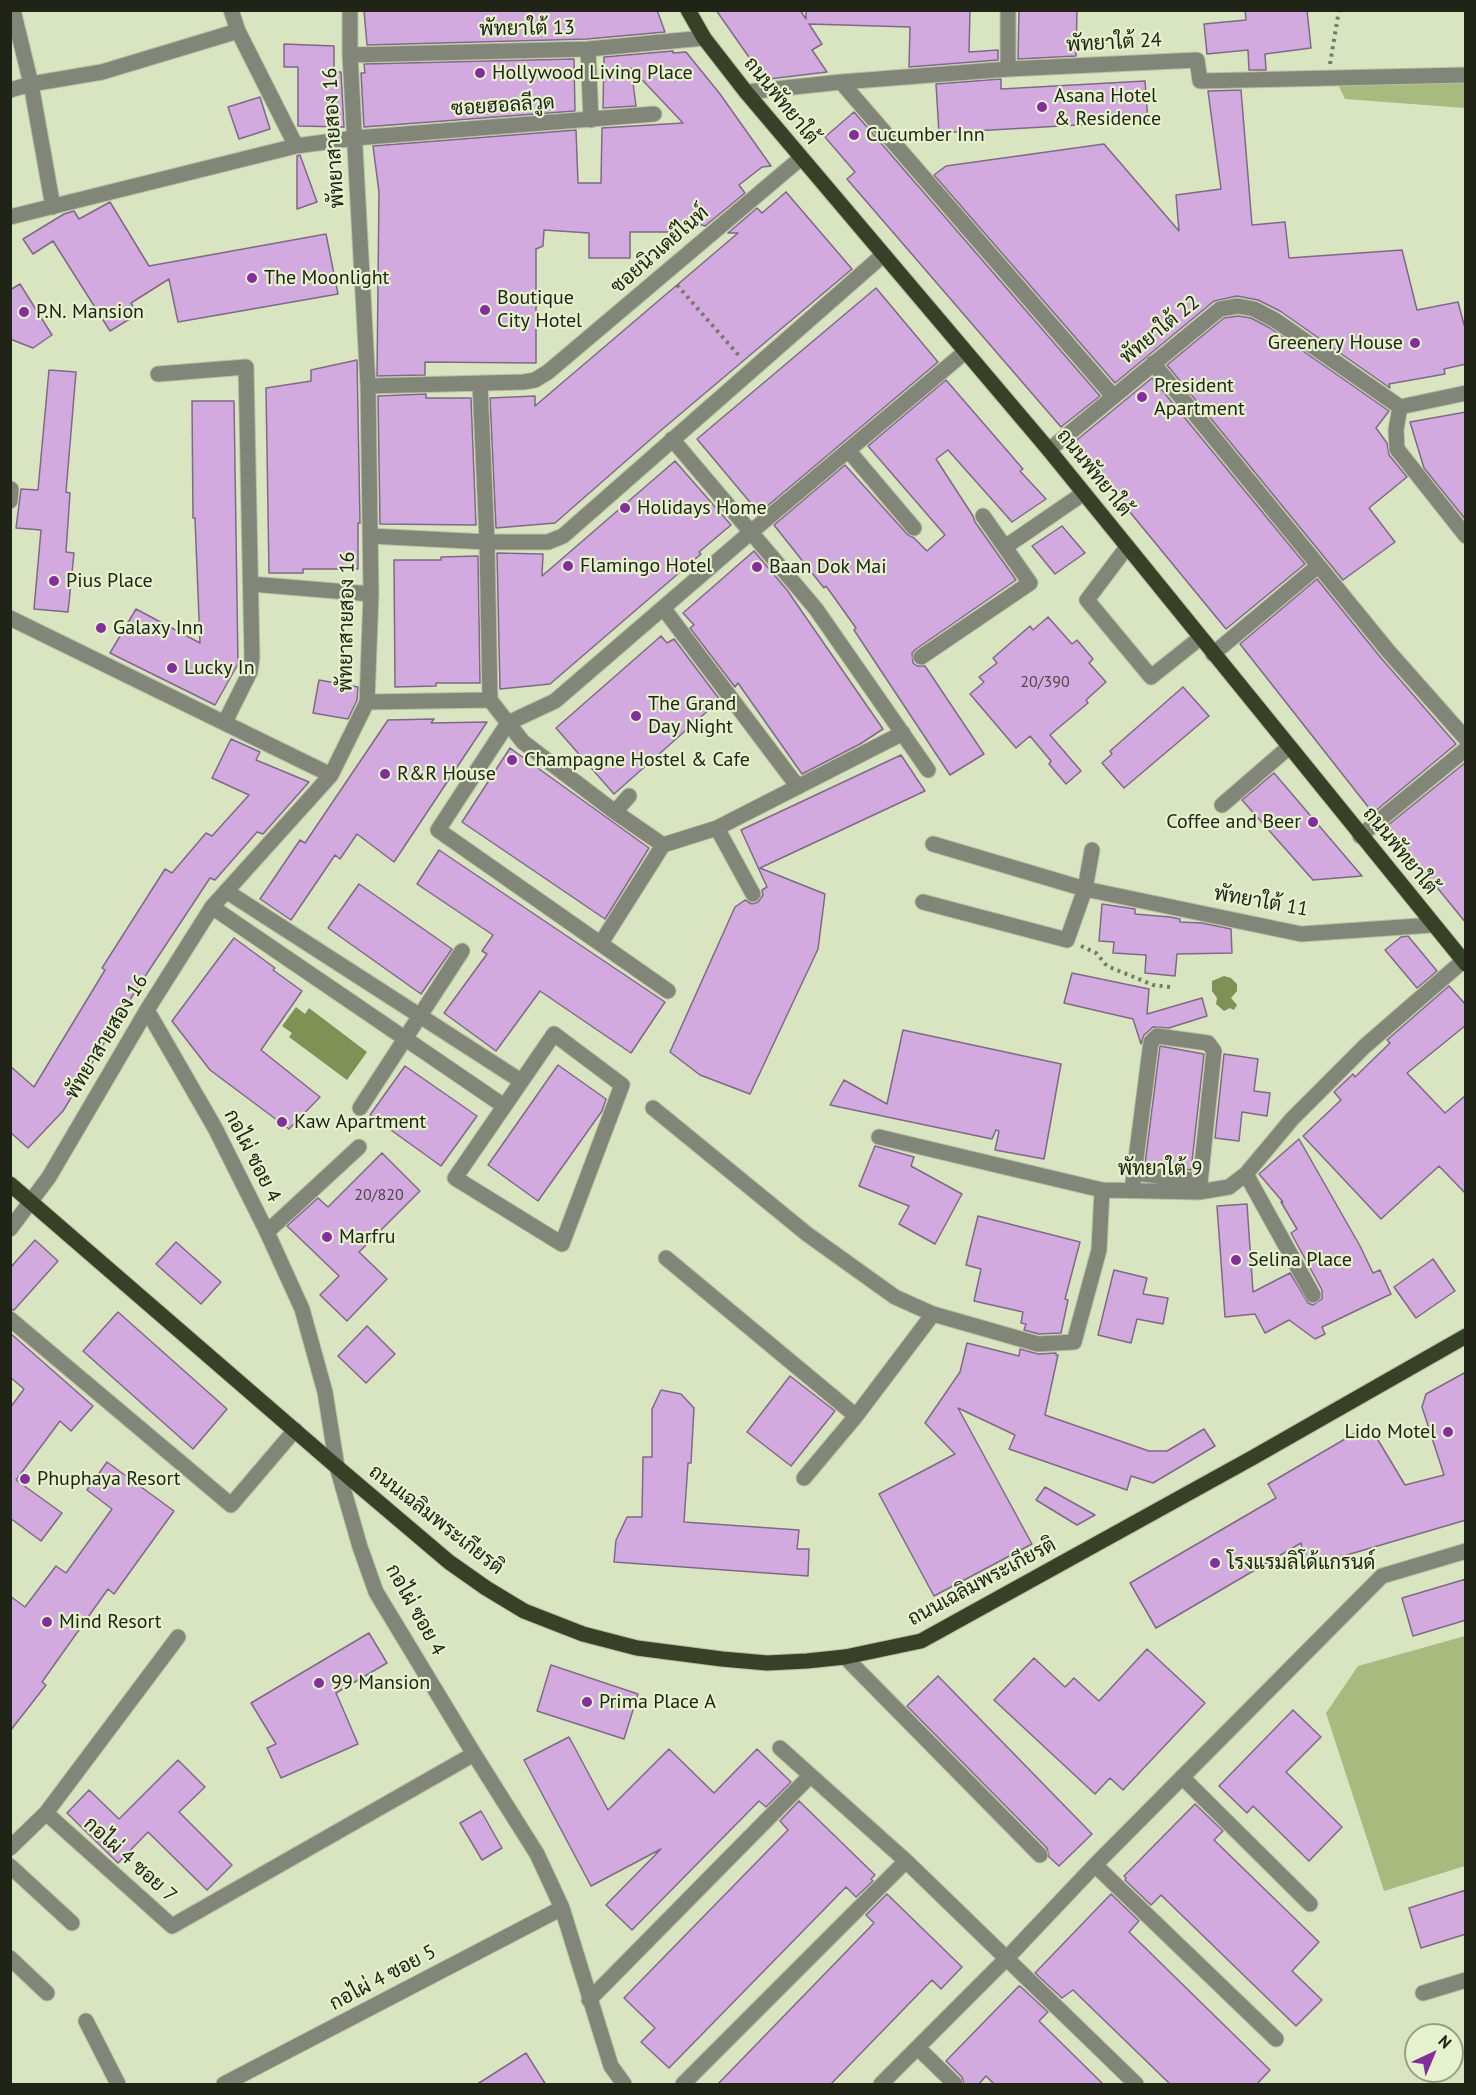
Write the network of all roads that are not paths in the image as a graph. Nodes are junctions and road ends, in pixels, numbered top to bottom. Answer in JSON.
{"nodes":[{"id":1,"x":13,"y":10,"type":"edge"},
{"id":2,"x":231,"y":10,"type":"edge"},
{"id":3,"x":350,"y":10,"type":"edge"},
{"id":4,"x":688,"y":10,"type":"edge"},
{"id":5,"x":1008,"y":10,"type":"edge"},
{"id":6,"x":238,"y":31,"type":"junction"},
{"id":7,"x":704,"y":38,"type":"junction"},
{"id":8,"x":588,"y":49,"type":"junction"},
{"id":9,"x":350,"y":55,"type":"junction"},
{"id":10,"x":1008,"y":69,"type":"junction"},
{"id":11,"x":1466,"y":75,"type":"edge"},
{"id":12,"x":841,"y":82,"type":"junction"},
{"id":13,"x":31,"y":84,"type":"junction"},
{"id":14,"x":10,"y":90,"type":"edge"},
{"id":15,"x":746,"y":92,"type":"junction"},
{"id":16,"x":654,"y":114,"type":"dead end"},
{"id":17,"x":591,"y":120,"type":"junction"},
{"id":18,"x":355,"y":138,"type":"junction"},
{"id":19,"x":296,"y":147,"type":"junction"},
{"id":20,"x":801,"y":158,"type":"junction"},
{"id":21,"x":53,"y":207,"type":"junction"},
{"id":22,"x":10,"y":217,"type":"edge"},
{"id":23,"x":883,"y":255,"type":"junction"},
{"id":24,"x":965,"y":352,"type":"junction"},
{"id":25,"x":1154,"y":363,"type":"junction"},
{"id":26,"x":158,"y":374,"type":"dead end"},
{"id":27,"x":480,"y":384,"type":"junction"},
{"id":28,"x":368,"y":386,"type":"junction"},
{"id":29,"x":1466,"y":393,"type":"edge"},
{"id":30,"x":1113,"y":396,"type":"junction"},
{"id":31,"x":1400,"y":407,"type":"junction"},
{"id":32,"x":672,"y":440,"type":"junction"},
{"id":33,"x":848,"y":450,"type":"junction"},
{"id":34,"x":1049,"y":450,"type":"junction"},
{"id":35,"x":1084,"y":494,"type":"junction"},
{"id":36,"x":983,"y":516,"type":"dead end"},
{"id":37,"x":915,"y":528,"type":"dead end"},
{"id":38,"x":751,"y":532,"type":"junction"},
{"id":39,"x":370,"y":536,"type":"junction"},
{"id":40,"x":1466,"y":536,"type":"edge"},
{"id":41,"x":487,"y":542,"type":"junction"},
{"id":42,"x":1005,"y":547,"type":"junction"},
{"id":43,"x":1127,"y":547,"type":"junction"},
{"id":44,"x":1318,"y":566,"type":"junction"},
{"id":45,"x":251,"y":584,"type":"junction"},
{"id":46,"x":372,"y":594,"type":"junction"},
{"id":47,"x":664,"y":609,"type":"junction"},
{"id":48,"x":10,"y":618,"type":"edge"},
{"id":49,"x":1200,"y":638,"type":"junction"},
{"id":50,"x":1213,"y":654,"type":"junction"},
{"id":51,"x":921,"y":657,"type":"dead end"},
{"id":52,"x":490,"y":700,"type":"junction"},
{"id":53,"x":367,"y":702,"type":"junction"},
{"id":54,"x":225,"y":722,"type":"junction"},
{"id":55,"x":508,"y":723,"type":"junction"},
{"id":56,"x":903,"y":733,"type":"junction"},
{"id":57,"x":1466,"y":739,"type":"edge"},
{"id":58,"x":1289,"y":747,"type":"junction"},
{"id":59,"x":1466,"y":749,"type":"edge"},
{"id":60,"x":928,"y":770,"type":"dead end"},
{"id":61,"x":331,"y":775,"type":"junction"},
{"id":62,"x":798,"y":787,"type":"junction"},
{"id":63,"x":629,"y":796,"type":"dead end"},
{"id":64,"x":1222,"y":805,"type":"dead end"},
{"id":65,"x":615,"y":812,"type":"junction"},
{"id":66,"x":717,"y":828,"type":"junction"},
{"id":67,"x":1360,"y":836,"type":"junction"},
{"id":68,"x":933,"y":844,"type":"dead end"},
{"id":69,"x":663,"y":845,"type":"junction"},
{"id":70,"x":1092,"y":850,"type":"dead end"},
{"id":71,"x":1085,"y":889,"type":"junction"},
{"id":72,"x":226,"y":891,"type":"junction"},
{"id":73,"x":753,"y":894,"type":"dead end"},
{"id":74,"x":923,"y":902,"type":"dead end"},
{"id":75,"x":212,"y":907,"type":"junction"},
{"id":76,"x":1433,"y":925,"type":"junction"},
{"id":77,"x":601,"y":943,"type":"junction"},
{"id":78,"x":462,"y":951,"type":"dead end"},
{"id":79,"x":1464,"y":963,"type":"edge"},
{"id":80,"x":668,"y":991,"type":"dead end"},
{"id":81,"x":147,"y":1010,"type":"junction"},
{"id":82,"x":420,"y":1016,"type":"junction"},
{"id":83,"x":405,"y":1040,"type":"junction"},
{"id":84,"x":521,"y":1081,"type":"junction"},
{"id":85,"x":504,"y":1106,"type":"junction"},
{"id":86,"x":360,"y":1108,"type":"dead end"},
{"id":87,"x":653,"y":1108,"type":"dead end"},
{"id":88,"x":879,"y":1137,"type":"dead end"},
{"id":89,"x":359,"y":1147,"type":"dead end"},
{"id":90,"x":1134,"y":1173,"type":"junction"},
{"id":91,"x":1246,"y":1174,"type":"junction"},
{"id":92,"x":10,"y":1184,"type":"edge"},
{"id":93,"x":1200,"y":1186,"type":"junction"},
{"id":94,"x":1102,"y":1190,"type":"junction"},
{"id":95,"x":1132,"y":1190,"type":"junction"},
{"id":96,"x":32,"y":1202,"type":"junction"},
{"id":97,"x":10,"y":1228,"type":"edge"},
{"id":98,"x":267,"y":1232,"type":"junction"},
{"id":99,"x":666,"y":1258,"type":"dead end"},
{"id":100,"x":1313,"y":1295,"type":"dead end"},
{"id":101,"x":933,"y":1314,"type":"junction"},
{"id":102,"x":10,"y":1319,"type":"edge"},
{"id":103,"x":1466,"y":1336,"type":"edge"},
{"id":104,"x":856,"y":1416,"type":"junction"},
{"id":105,"x":295,"y":1430,"type":"junction"},
{"id":106,"x":337,"y":1467,"type":"junction"},
{"id":107,"x":804,"y":1478,"type":"dead end"},
{"id":108,"x":1466,"y":1551,"type":"edge"},
{"id":109,"x":178,"y":1637,"type":"dead end"},
{"id":110,"x":845,"y":1657,"type":"junction"},
{"id":111,"x":780,"y":1748,"type":"dead end"},
{"id":112,"x":474,"y":1754,"type":"junction"},
{"id":113,"x":810,"y":1776,"type":"junction"},
{"id":114,"x":1182,"y":1777,"type":"junction"},
{"id":115,"x":46,"y":1813,"type":"junction"},
{"id":116,"x":10,"y":1848,"type":"edge"},
{"id":117,"x":1040,"y":1855,"type":"dead end"},
{"id":118,"x":906,"y":1861,"type":"junction"},
{"id":119,"x":1095,"y":1864,"type":"junction"},
{"id":120,"x":10,"y":1866,"type":"edge"},
{"id":121,"x":1310,"y":1904,"type":"dead end"},
{"id":122,"x":562,"y":1908,"type":"junction"},
{"id":123,"x":72,"y":1923,"type":"dead end"},
{"id":124,"x":10,"y":1958,"type":"edge"},
{"id":125,"x":1007,"y":1958,"type":"junction"},
{"id":126,"x":1466,"y":1980,"type":"edge"},
{"id":127,"x":47,"y":1993,"type":"dead end"},
{"id":128,"x":1423,"y":1993,"type":"dead end"},
{"id":129,"x":589,"y":2000,"type":"junction"},
{"id":130,"x":86,"y":2021,"type":"dead end"},
{"id":131,"x":1276,"y":2039,"type":"dead end"},
{"id":132,"x":918,"y":2048,"type":"junction"},
{"id":133,"x":118,"y":2085,"type":"edge"},
{"id":134,"x":224,"y":2085,"type":"edge"},
{"id":135,"x":624,"y":2085,"type":"edge"},
{"id":136,"x":683,"y":2085,"type":"edge"},
{"id":137,"x":881,"y":2085,"type":"edge"},
{"id":138,"x":955,"y":2085,"type":"edge"},
{"id":139,"x":1136,"y":2085,"type":"edge"}],
"edges":[{"from":1,"to":13,"type":"street"},
{"from":2,"to":6,"type":"street"},
{"from":3,"to":9,"type":"street","name":"พัทยาสายสอง 16"},
{"from":4,"to":7,"type":"main road","name":"ถนนพัทยาใต้"},
{"from":5,"to":10,"type":"street"},
{"from":6,"to":13,"type":"street"},
{"from":6,"to":19,"type":"street"},
{"from":7,"to":8,"type":"street","name":"พัทยาใต้ 13"},
{"from":7,"to":15,"type":"main road","name":"ถนนพัทยาใต้"},
{"from":8,"to":9,"type":"street","name":"พัทยาใต้ 13"},
{"from":8,"to":17,"type":"street"},
{"from":9,"to":18,"type":"street","name":"พัทยาสายสอง 16"},
{"from":10,"to":11,"type":"street","name":"พัทยาใต้ 24"},
{"from":10,"to":12,"type":"street","name":"พัทยาใต้ 24"},
{"from":12,"to":15,"type":"street","name":"พัทยาใต้ 24"},
{"from":12,"to":30,"type":"street"},
{"from":13,"to":14,"type":"street"},
{"from":13,"to":21,"type":"street"},
{"from":15,"to":20,"type":"main road","name":"ถนนพัทยาใต้"},
{"from":16,"to":17,"type":"street","name":"ซอยฮอลลีวูด"},
{"from":17,"to":18,"type":"street","name":"ซอยฮอลลีวูด"},
{"from":18,"to":19,"type":"street","name":"ซอยฮอลลีวูด"},
{"from":18,"to":28,"type":"street","name":"พัทยาสายสอง 16"},
{"from":19,"to":21,"type":"street","name":"ซอยฮอลลีวูด"},
{"from":20,"to":23,"type":"main road","name":"ถนนพัทยาใต้"},
{"from":20,"to":27,"type":"street","name":"ซอยนิวเดย์ไนท์"},
{"from":21,"to":22,"type":"street","name":"ซอยฮอลลีวูด"},
{"from":23,"to":24,"type":"main road","name":"ถนนพัทยาใต้"},
{"from":23,"to":32,"type":"street"},
{"from":24,"to":33,"type":"street"},
{"from":24,"to":34,"type":"main road","name":"ถนนพัทยาใต้"},
{"from":25,"to":30,"type":"street","name":"พัทยาใต้ 22"},
{"from":25,"to":31,"type":"street","name":"พัทยาใต้ 22"},
{"from":25,"to":44,"type":"street"},
{"from":26,"to":45,"type":"street"},
{"from":27,"to":28,"type":"street","name":"ซอยนิวเดย์ไนท์"},
{"from":27,"to":41,"type":"street"},
{"from":28,"to":39,"type":"street","name":"พัทยาสายสอง 16"},
{"from":29,"to":31,"type":"street"},
{"from":30,"to":34,"type":"street","name":"พัทยาใต้ 22"},
{"from":31,"to":40,"type":"street"},
{"from":32,"to":38,"type":"street"},
{"from":32,"to":41,"type":"street"},
{"from":33,"to":37,"type":"street"},
{"from":33,"to":38,"type":"street"},
{"from":34,"to":35,"type":"main road","name":"ถนนพัทยาใต้"},
{"from":35,"to":42,"type":"street"},
{"from":35,"to":43,"type":"main road","name":"ถนนพัทยาใต้"},
{"from":36,"to":42,"type":"street"},
{"from":38,"to":47,"type":"street"},
{"from":38,"to":56,"type":"street"},
{"from":39,"to":41,"type":"street"},
{"from":39,"to":46,"type":"street","name":"พัทยาสายสอง 16"},
{"from":41,"to":52,"type":"street"},
{"from":42,"to":51,"type":"street"},
{"from":43,"to":49,"type":"main road","name":"ถนนพัทยาใต้"},
{"from":43,"to":49,"type":"street"},
{"from":44,"to":50,"type":"street"},
{"from":44,"to":57,"type":"street"},
{"from":45,"to":46,"type":"street"},
{"from":45,"to":54,"type":"street"},
{"from":46,"to":53,"type":"street","name":"พัทยาสายสอง 16"},
{"from":47,"to":55,"type":"street"},
{"from":47,"to":62,"type":"street"},
{"from":48,"to":54,"type":"street"},
{"from":49,"to":50,"type":"main road","name":"ถนนพัทยาใต้"},
{"from":50,"to":58,"type":"main road","name":"ถนนพัทยาใต้"},
{"from":52,"to":53,"type":"street"},
{"from":52,"to":55,"type":"street"},
{"from":53,"to":61,"type":"street","name":"พัทยาสายสอง 16"},
{"from":54,"to":61,"type":"street"},
{"from":55,"to":65,"type":"street"},
{"from":55,"to":77,"type":"street"},
{"from":56,"to":60,"type":"street"},
{"from":56,"to":62,"type":"street"},
{"from":58,"to":64,"type":"street"},
{"from":58,"to":67,"type":"main road","name":"ถนนพัทยาใต้"},
{"from":59,"to":67,"type":"street"},
{"from":61,"to":72,"type":"street","name":"พัทยาสายสอง 16"},
{"from":62,"to":66,"type":"street"},
{"from":63,"to":65,"type":"street"},
{"from":65,"to":69,"type":"street"},
{"from":66,"to":69,"type":"street"},
{"from":66,"to":73,"type":"street"},
{"from":67,"to":76,"type":"main road","name":"ถนนพัทยาใต้"},
{"from":68,"to":71,"type":"street","name":"พัทยาใต้ 11"},
{"from":69,"to":77,"type":"street"},
{"from":70,"to":71,"type":"street"},
{"from":71,"to":74,"type":"street"},
{"from":71,"to":76,"type":"street","name":"พัทยาใต้ 11"},
{"from":72,"to":75,"type":"street","name":"พัทยาสายสอง 16"},
{"from":72,"to":82,"type":"street"},
{"from":75,"to":81,"type":"street","name":"พัทยาสายสอง 16"},
{"from":75,"to":83,"type":"street"},
{"from":76,"to":79,"type":"main road","name":"ถนนพัทยาใต้"},
{"from":77,"to":80,"type":"street"},
{"from":78,"to":82,"type":"street"},
{"from":79,"to":91,"type":"street","name":"พัทยาใต้ 9"},
{"from":81,"to":96,"type":"street","name":"พัทยาสายสอง 16"},
{"from":81,"to":98,"type":"street","name":"กอไผ่ ซอย 4"},
{"from":82,"to":83,"type":"street"},
{"from":82,"to":84,"type":"street"},
{"from":83,"to":85,"type":"street"},
{"from":83,"to":86,"type":"street"},
{"from":84,"to":85,"type":"street"},
{"from":84,"to":85,"type":"street"},
{"from":87,"to":101,"type":"street"},
{"from":88,"to":94,"type":"street","name":"พัทยาใต้ 9"},
{"from":89,"to":98,"type":"street"},
{"from":90,"to":93,"type":"street"},
{"from":90,"to":93,"type":"street"},
{"from":90,"to":95,"type":"street"},
{"from":91,"to":93,"type":"street","name":"พัทยาใต้ 9"},
{"from":91,"to":100,"type":"street"},
{"from":92,"to":96,"type":"main road","name":"ถนนเฉลิมพระเกียรติ"},
{"from":93,"to":95,"type":"street","name":"พัทยาใต้ 9"},
{"from":94,"to":95,"type":"street","name":"พัทยาใต้ 9"},
{"from":94,"to":101,"type":"street"},
{"from":96,"to":97,"type":"street","name":"พัทยาสายสอง 16"},
{"from":96,"to":105,"type":"main road","name":"ถนนเฉลิมพระเกียรติ"},
{"from":98,"to":106,"type":"street","name":"กอไผ่ ซอย 4"},
{"from":99,"to":104,"type":"street"},
{"from":101,"to":104,"type":"street"},
{"from":102,"to":105,"type":"street"},
{"from":103,"to":110,"type":"main road","name":"ถนนเฉลิมพระเกียรติ"},
{"from":104,"to":107,"type":"street"},
{"from":105,"to":106,"type":"main road","name":"ถนนเฉลิมพระเกียรติ"},
{"from":106,"to":110,"type":"main road","name":"ถนนเฉลิมพระเกียรติ"},
{"from":106,"to":112,"type":"street","name":"กอไผ่ ซอย 4"},
{"from":108,"to":114,"type":"street"},
{"from":109,"to":115,"type":"street"},
{"from":110,"to":117,"type":"street"},
{"from":111,"to":113,"type":"street"},
{"from":112,"to":115,"type":"street","name":"กอไผ่ 4 ซอย 7"},
{"from":112,"to":122,"type":"street","name":"กอไผ่ ซอย 4"},
{"from":113,"to":118,"type":"street"},
{"from":113,"to":129,"type":"street"},
{"from":114,"to":119,"type":"street"},
{"from":114,"to":121,"type":"street"},
{"from":115,"to":116,"type":"street"},
{"from":118,"to":125,"type":"street"},
{"from":118,"to":136,"type":"street"},
{"from":119,"to":125,"type":"street"},
{"from":119,"to":131,"type":"street"},
{"from":120,"to":123,"type":"street"},
{"from":122,"to":129,"type":"street","name":"กอไผ่ ซอย 4"},
{"from":122,"to":134,"type":"street","name":"กอไผ่ 4 ซอย 5"},
{"from":124,"to":127,"type":"street"},
{"from":125,"to":132,"type":"street"},
{"from":125,"to":139,"type":"street"},
{"from":126,"to":128,"type":"street"},
{"from":129,"to":135,"type":"street","name":"กอไผ่ ซอย 4"},
{"from":130,"to":133,"type":"street"},
{"from":132,"to":137,"type":"street"},
{"from":132,"to":138,"type":"street"}]}
